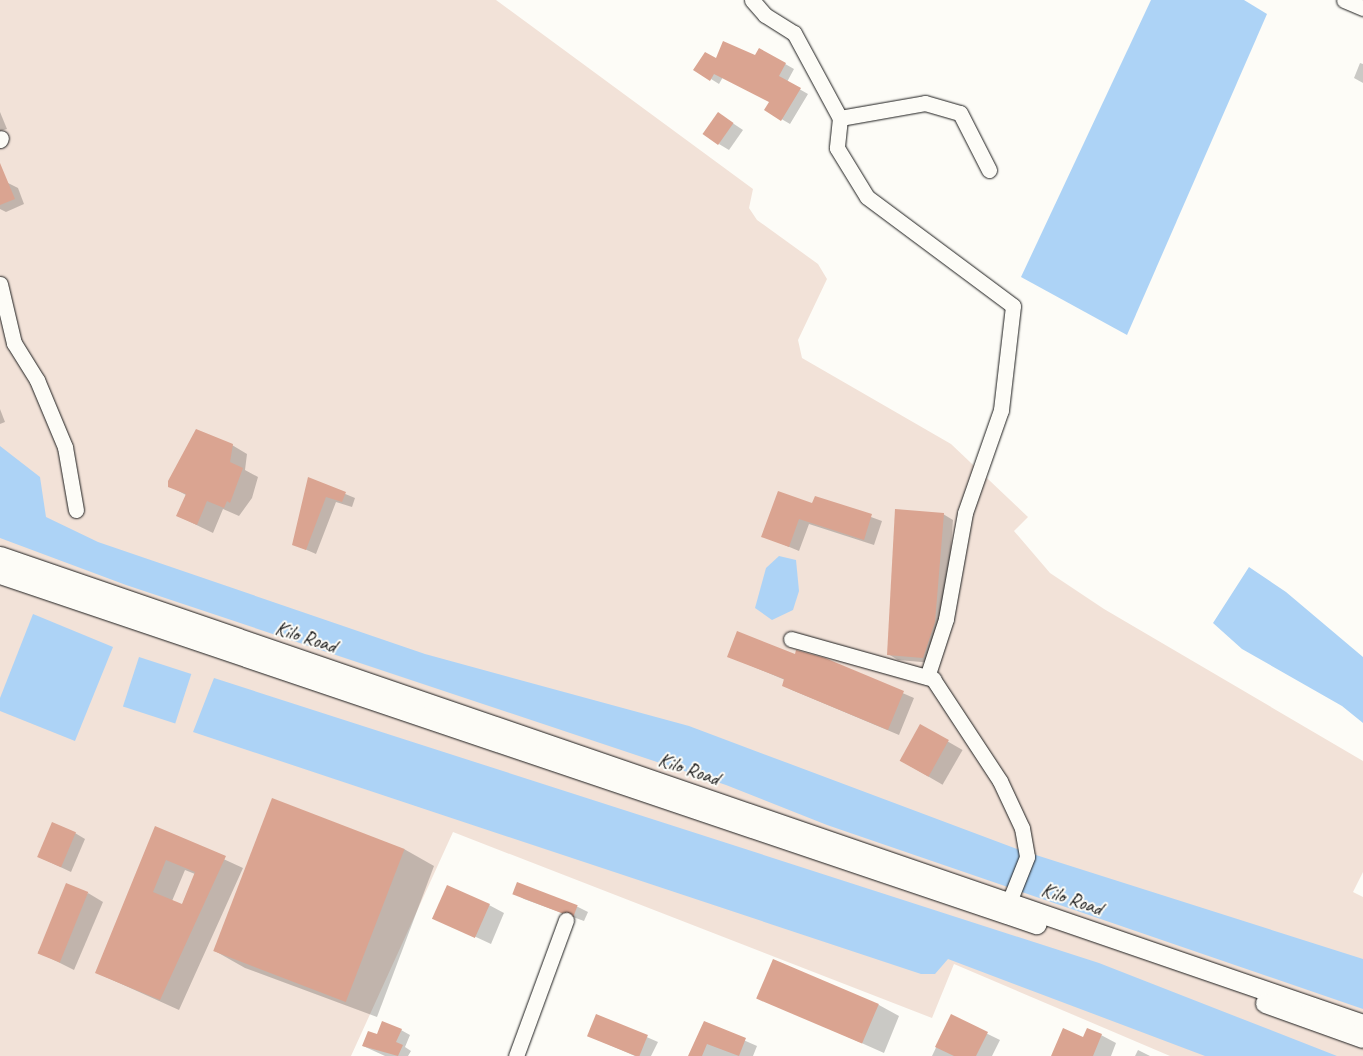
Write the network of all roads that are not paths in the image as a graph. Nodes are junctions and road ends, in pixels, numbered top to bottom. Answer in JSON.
{"nodes":[{"id":1,"x":752,"y":0,"type":"edge"},
{"id":2,"x":1344,"y":0,"type":"edge"},
{"id":3,"x":1363,"y":8,"type":"edge"},
{"id":4,"x":840,"y":118,"type":"junction"},
{"id":5,"x":989,"y":170,"type":"dead end"},
{"id":6,"x":0,"y":284,"type":"edge"},
{"id":7,"x":76,"y":510,"type":"dead end"},
{"id":8,"x":0,"y":556,"type":"edge"},
{"id":9,"x":0,"y":574,"type":"edge"},
{"id":10,"x":791,"y":639,"type":"dead end"},
{"id":11,"x":927,"y":678,"type":"junction"},
{"id":12,"x":1007,"y":907,"type":"junction"},
{"id":13,"x":566,"y":920,"type":"dead end"},
{"id":14,"x":1363,"y":1024,"type":"edge"},
{"id":15,"x":1363,"y":1038,"type":"edge"},
{"id":16,"x":516,"y":1056,"type":"edge"}],
"edges":[{"from":1,"to":4,"type":"street"},
{"from":2,"to":3,"type":"street"},
{"from":4,"to":5,"type":"street"},
{"from":4,"to":11,"type":"street"},
{"from":6,"to":7,"type":"street"},
{"from":8,"to":12,"type":"street","name":"Kilo Road"},
{"from":9,"to":12,"type":"street","name":"Kilo Road"},
{"from":10,"to":11,"type":"street"},
{"from":11,"to":12,"type":"street"},
{"from":12,"to":14,"type":"street","name":"Kilo Road"},
{"from":12,"to":15,"type":"street","name":"Kilo Road"},
{"from":13,"to":16,"type":"street"}]}
